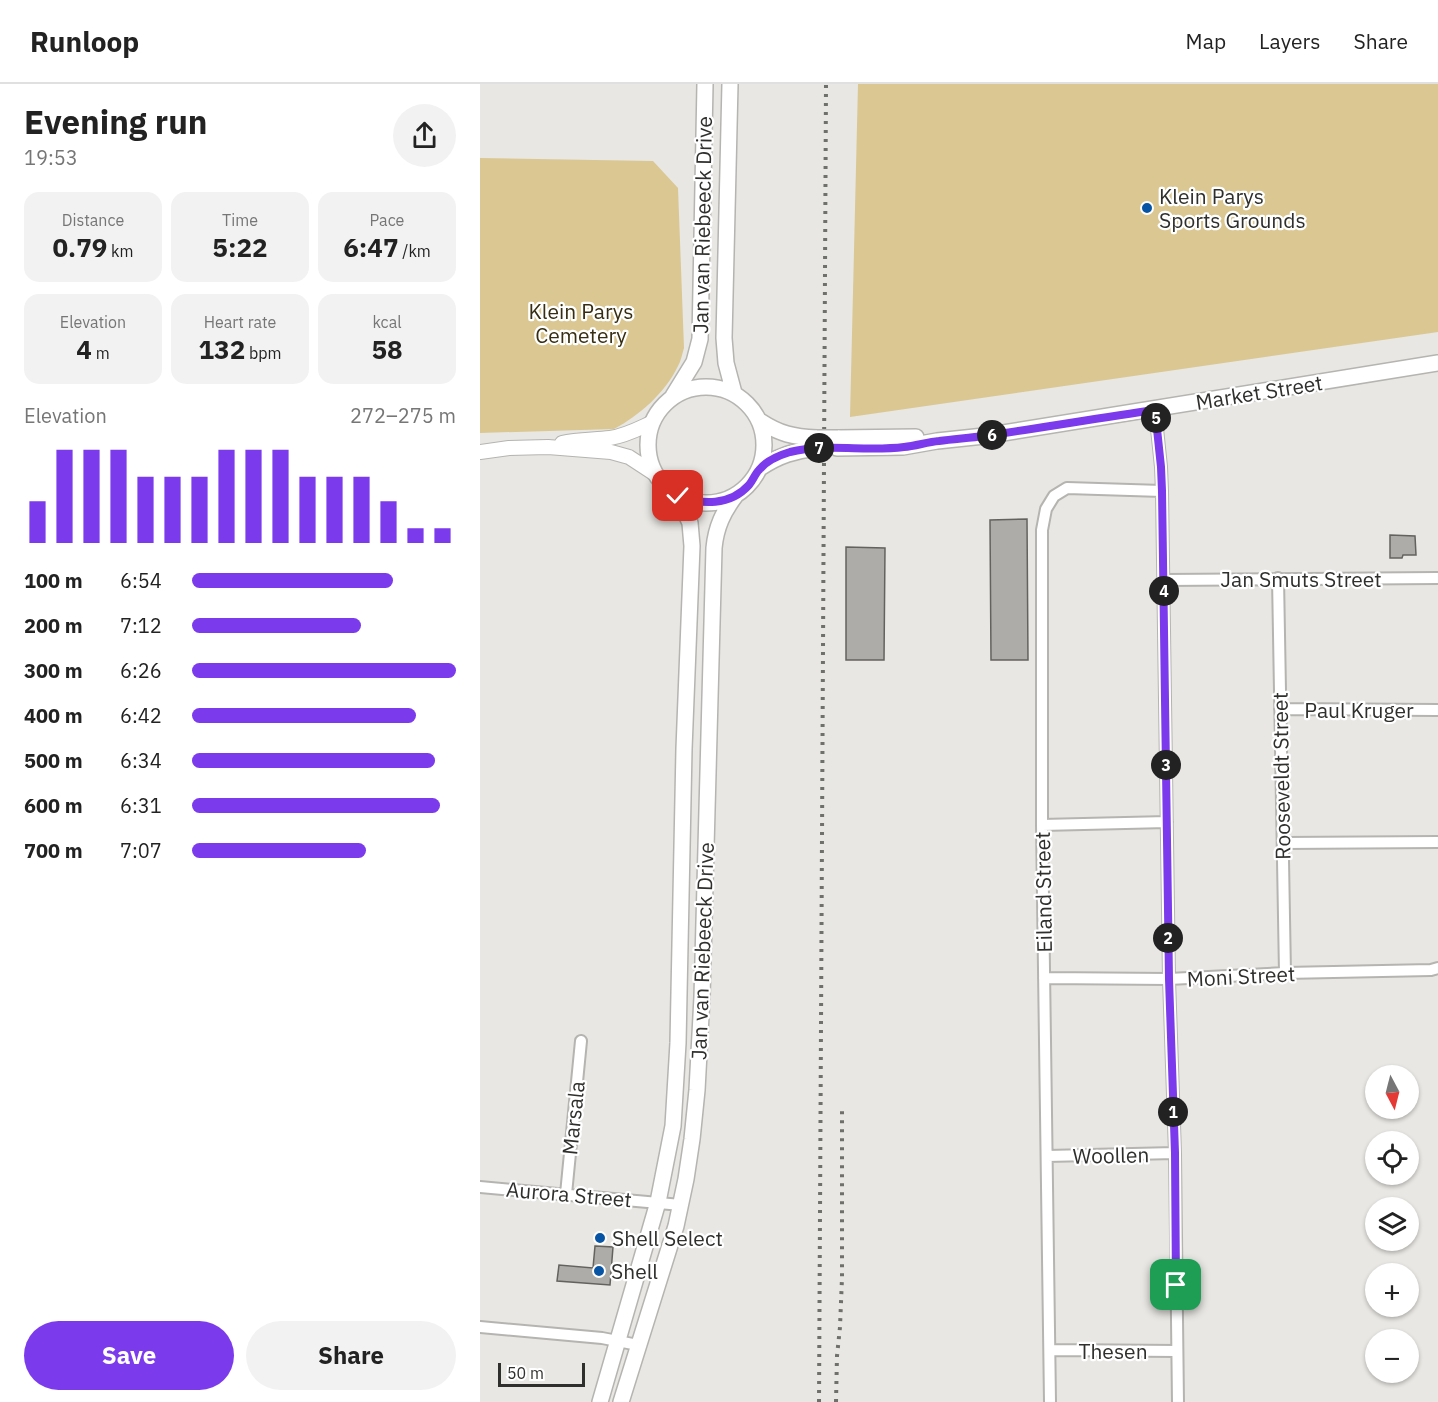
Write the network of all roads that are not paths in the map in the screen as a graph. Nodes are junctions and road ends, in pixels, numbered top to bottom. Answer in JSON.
{"nodes":[{"id":1,"x":705,"y":84,"type":"edge"},
{"id":2,"x":730,"y":84,"type":"edge"},
{"id":3,"x":1438,"y":363,"type":"edge"},
{"id":4,"x":734,"y":393,"type":"junction"},
{"id":5,"x":673,"y":396,"type":"junction"},
{"id":6,"x":1155,"y":410,"type":"junction"},
{"id":7,"x":760,"y":421,"type":"junction"},
{"id":8,"x":651,"y":423,"type":"junction"},
{"id":9,"x":817,"y":443,"type":"junction"},
{"id":10,"x":548,"y":447,"type":"junction"},
{"id":11,"x":480,"y":452,"type":"edge"},
{"id":12,"x":760,"y":468,"type":"junction"},
{"id":13,"x":655,"y":474,"type":"junction"},
{"id":14,"x":1162,"y":491,"type":"junction"},
{"id":15,"x":736,"y":495,"type":"junction"},
{"id":16,"x":678,"y":496,"type":"junction"},
{"id":17,"x":1278,"y":578,"type":"junction"},
{"id":18,"x":1438,"y":578,"type":"edge"},
{"id":19,"x":1164,"y":580,"type":"junction"},
{"id":20,"x":1280,"y":709,"type":"junction"},
{"id":21,"x":1438,"y":710,"type":"edge"},
{"id":22,"x":1167,"y":822,"type":"junction"},
{"id":23,"x":1042,"y":825,"type":"junction"},
{"id":24,"x":1438,"y":842,"type":"edge"},
{"id":25,"x":1283,"y":843,"type":"junction"},
{"id":26,"x":1438,"y":968,"type":"edge"},
{"id":27,"x":1285,"y":973,"type":"junction"},
{"id":28,"x":1044,"y":978,"type":"junction"},
{"id":29,"x":1169,"y":979,"type":"junction"},
{"id":30,"x":581,"y":1041,"type":"dead end"},
{"id":31,"x":1175,"y":1153,"type":"junction"},
{"id":32,"x":1047,"y":1156,"type":"junction"},
{"id":33,"x":480,"y":1187,"type":"edge"},
{"id":34,"x":566,"y":1194,"type":"junction"},
{"id":35,"x":658,"y":1202,"type":"junction"},
{"id":36,"x":681,"y":1205,"type":"junction"},
{"id":37,"x":480,"y":1327,"type":"edge"},
{"id":38,"x":618,"y":1341,"type":"junction"},
{"id":39,"x":638,"y":1345,"type":"junction"},
{"id":40,"x":1050,"y":1350,"type":"junction"},
{"id":41,"x":1177,"y":1351,"type":"junction"},
{"id":42,"x":600,"y":1402,"type":"edge"},
{"id":43,"x":621,"y":1402,"type":"edge"},
{"id":44,"x":1050,"y":1402,"type":"edge"},
{"id":45,"x":1178,"y":1402,"type":"edge"}],
"edges":[{"from":1,"to":5,"type":"main road","name":"Jan van Riebeeck Drive"},
{"from":2,"to":4,"type":"main road","name":"Jan van Riebeeck Drive"},
{"from":3,"to":6,"type":"main road","name":"Market Street"},
{"from":4,"to":5,"type":"main road"},
{"from":4,"to":7,"type":"main road"},
{"from":5,"to":8,"type":"main road"},
{"from":6,"to":9,"type":"main road","name":"Market Street"},
{"from":6,"to":14,"type":"street"},
{"from":7,"to":9,"type":"main road","name":"Market Street"},
{"from":7,"to":12,"type":"main road"},
{"from":8,"to":10,"type":"street"},
{"from":8,"to":13,"type":"main road"},
{"from":9,"to":12,"type":"main road","name":"Market Street"},
{"from":10,"to":11,"type":"street"},
{"from":10,"to":13,"type":"street"},
{"from":12,"to":15,"type":"main road"},
{"from":13,"to":16,"type":"main road"},
{"from":14,"to":19,"type":"street"},
{"from":14,"to":23,"type":"street","name":"Eiland Street"},
{"from":15,"to":16,"type":"main road"},
{"from":15,"to":36,"type":"main road","name":"Jan van Riebeeck Drive"},
{"from":16,"to":35,"type":"main road","name":"Jan van Riebeeck Drive"},
{"from":17,"to":18,"type":"street","name":"Jan Smuts Street"},
{"from":17,"to":19,"type":"street","name":"Jan Smuts Street"},
{"from":17,"to":20,"type":"street","name":"Rooseveldt Street"},
{"from":19,"to":22,"type":"street"},
{"from":20,"to":21,"type":"street","name":"Paul Kruger"},
{"from":20,"to":25,"type":"street","name":"Rooseveldt Street"},
{"from":22,"to":23,"type":"street"},
{"from":22,"to":29,"type":"street"},
{"from":23,"to":28,"type":"street","name":"Eiland Street"},
{"from":24,"to":25,"type":"street"},
{"from":25,"to":27,"type":"street","name":"Rooseveldt Street"},
{"from":26,"to":27,"type":"street","name":"Moni Street"},
{"from":27,"to":29,"type":"street","name":"Moni Street"},
{"from":28,"to":29,"type":"street","name":"Moni Street"},
{"from":28,"to":32,"type":"street","name":"Eiland Street"},
{"from":29,"to":31,"type":"street"},
{"from":30,"to":34,"type":"street","name":"Marsala"},
{"from":31,"to":32,"type":"street","name":"Woollen"},
{"from":31,"to":41,"type":"street"},
{"from":32,"to":40,"type":"street","name":"Eiland Street"},
{"from":33,"to":34,"type":"street","name":"Aurora Street"},
{"from":34,"to":35,"type":"street","name":"Aurora Street"},
{"from":35,"to":36,"type":"street","name":"Aurora Street"},
{"from":35,"to":38,"type":"main road","name":"Jan van Riebeeck Drive"},
{"from":36,"to":39,"type":"main road","name":"Jan van Riebeeck Drive"},
{"from":37,"to":38,"type":"street"},
{"from":38,"to":39,"type":"street"},
{"from":38,"to":42,"type":"main road","name":"Jan van Riebeeck Drive"},
{"from":39,"to":43,"type":"main road","name":"Jan van Riebeeck Drive"},
{"from":40,"to":41,"type":"street","name":"Thesen"},
{"from":40,"to":44,"type":"street","name":"Eiland Street"},
{"from":41,"to":45,"type":"street"}]}
